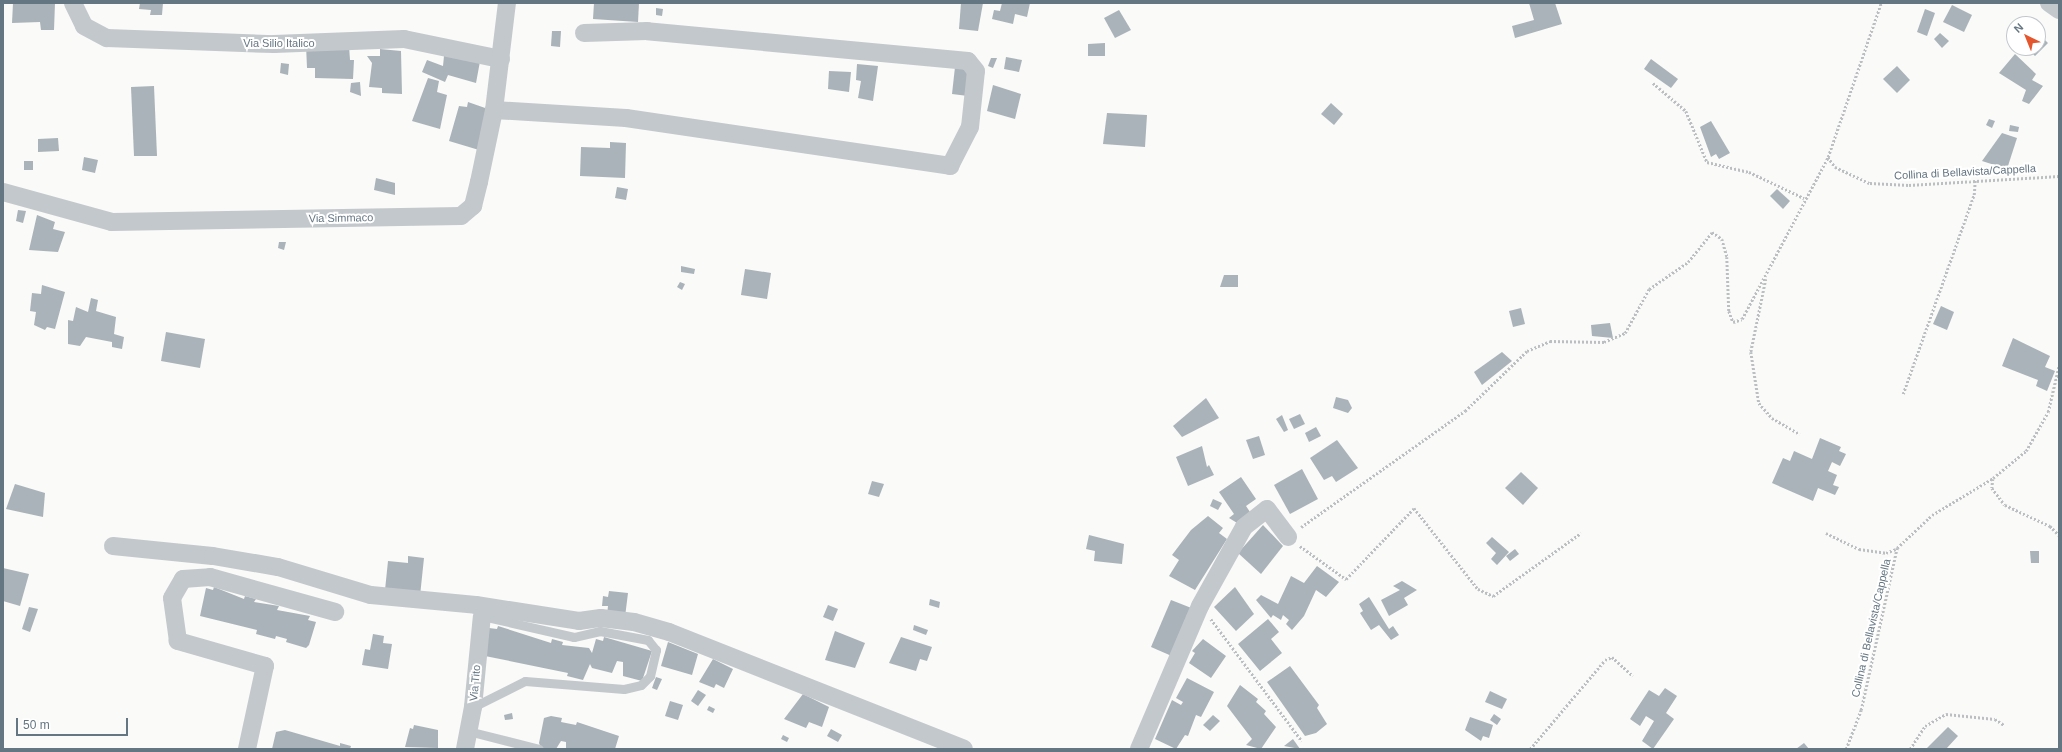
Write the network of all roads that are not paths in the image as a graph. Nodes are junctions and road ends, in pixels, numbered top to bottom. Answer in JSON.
{"nodes":[{"id":1,"x":73,"y":3,"type":"edge"},
{"id":2,"x":507,"y":3,"type":"edge"},
{"id":3,"x":2049,"y":3,"type":"edge"},
{"id":4,"x":2059,"y":10,"type":"edge"},
{"id":5,"x":584,"y":33,"type":"dead end"},
{"id":6,"x":501,"y":59,"type":"junction"},
{"id":7,"x":494,"y":110,"type":"junction"},
{"id":8,"x":3,"y":192,"type":"edge"},
{"id":9,"x":1288,"y":537,"type":"road end"},
{"id":10,"x":113,"y":546,"type":"dead end"},
{"id":11,"x":335,"y":612,"type":"dead end"},
{"id":12,"x":482,"y":616,"type":"joint"},
{"id":13,"x":473,"y":707,"type":"junction"},
{"id":14,"x":468,"y":731,"type":"junction"},
{"id":15,"x":247,"y":749,"type":"edge"},
{"id":16,"x":465,"y":749,"type":"edge"},
{"id":17,"x":540,"y":749,"type":"edge"},
{"id":18,"x":964,"y":749,"type":"edge"},
{"id":19,"x":1139,"y":749,"type":"edge"}],
"edges":[{"from":1,"to":6,"type":"street","name":"Via Silio Italico"},
{"from":2,"to":6,"type":"street","name":"Via Simmaco"},
{"from":3,"to":4,"type":"street"},
{"from":5,"to":7,"type":"street"},
{"from":6,"to":7,"type":"street","name":"Via Simmaco"},
{"from":7,"to":8,"type":"street","name":"Via Simmaco"},
{"from":9,"to":19,"type":"street"},
{"from":10,"to":18,"type":"street"},
{"from":11,"to":15,"type":"street"},
{"from":12,"to":13,"type":"street","name":"Via Tito"},
{"from":12,"to":13,"type":"lane"},
{"from":13,"to":14,"type":"street","name":"Via Tito"},
{"from":14,"to":16,"type":"street","name":"Via Tito"},
{"from":14,"to":17,"type":"lane"}]}
